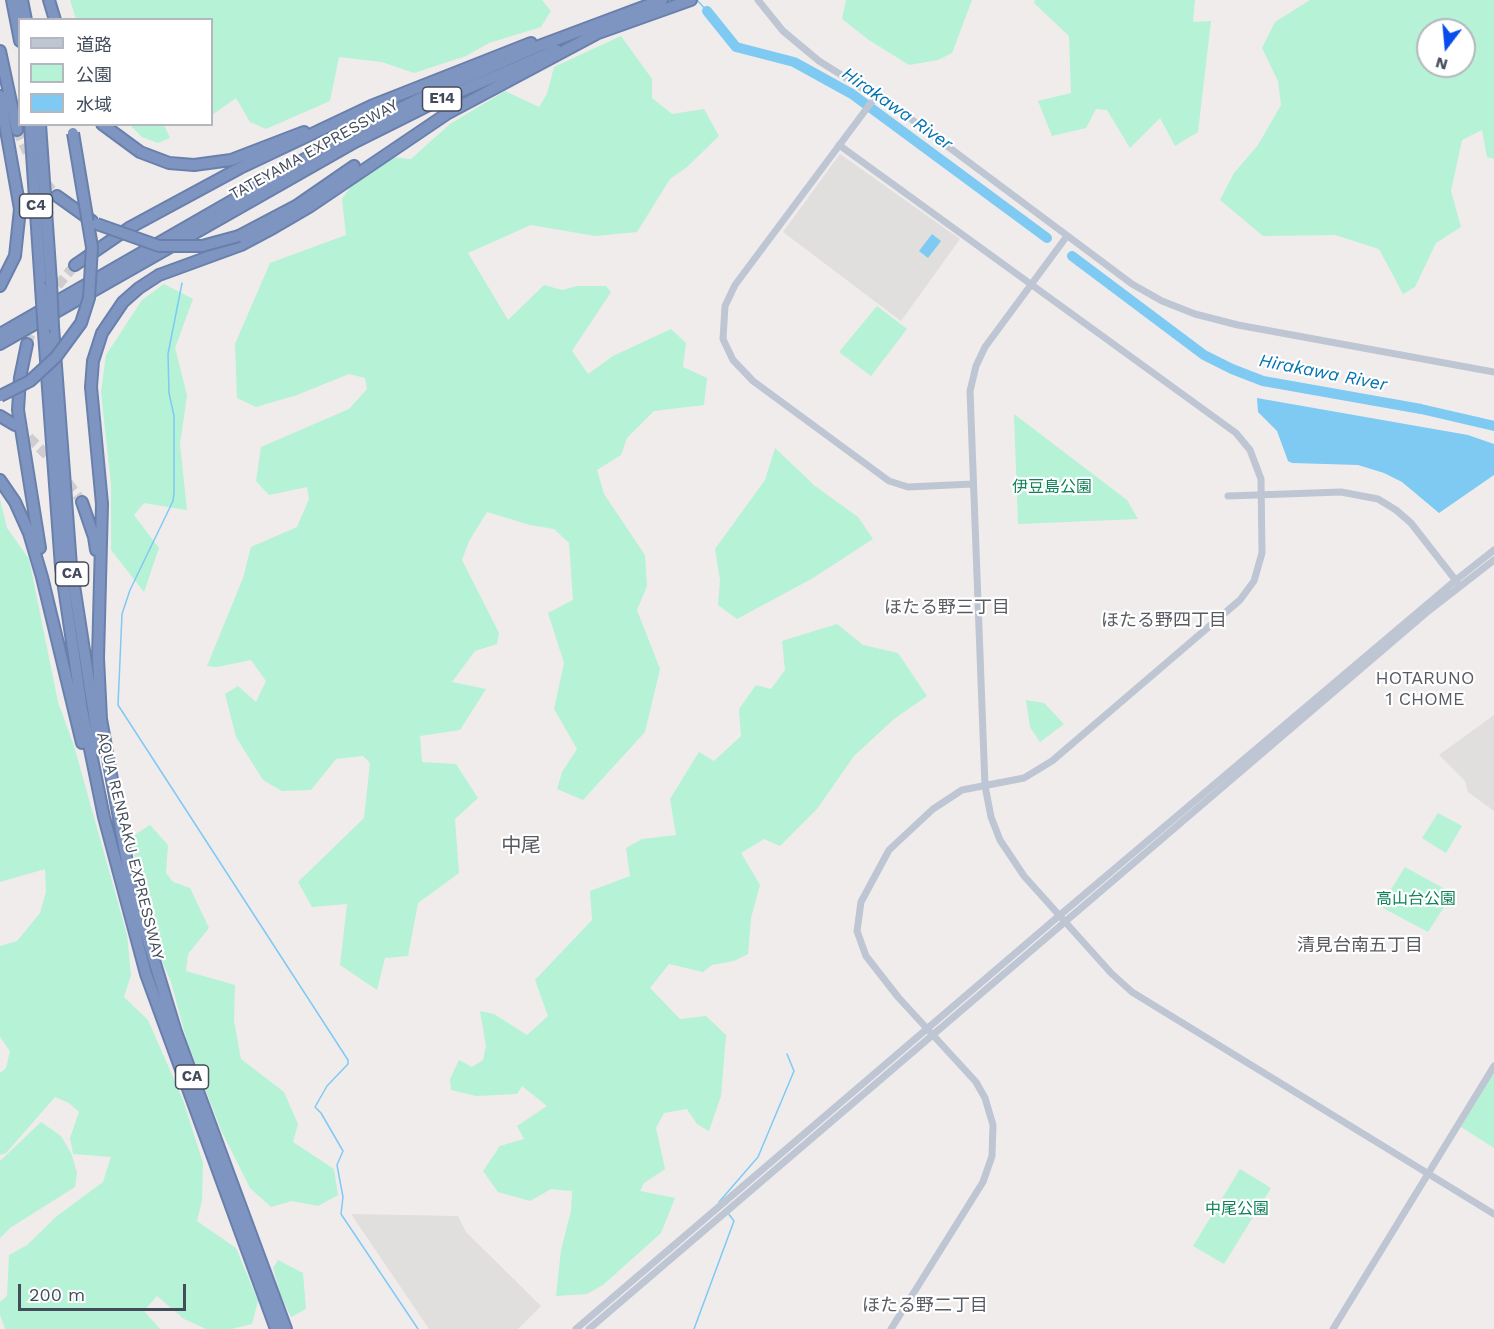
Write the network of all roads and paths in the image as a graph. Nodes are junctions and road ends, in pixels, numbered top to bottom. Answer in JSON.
{"nodes":[{"id":1,"x":12,"y":0,"type":"edge"},
{"id":2,"x":22,"y":0,"type":"edge"},
{"id":3,"x":42,"y":0,"type":"edge"},
{"id":4,"x":49,"y":0,"type":"edge"},
{"id":5,"x":662,"y":0,"type":"edge"},
{"id":6,"x":759,"y":0,"type":"edge"},
{"id":7,"x":689,"y":1,"type":"edge"},
{"id":8,"x":26,"y":18,"type":"edge"},
{"id":9,"x":46,"y":18,"type":"edge"},
{"id":10,"x":54,"y":18,"type":"edge"},
{"id":11,"x":594,"y":30,"type":"junction"},
{"id":12,"x":18,"y":31,"type":"edge"},
{"id":13,"x":0,"y":51,"type":"edge"},
{"id":14,"x":0,"y":96,"type":"edge"},
{"id":15,"x":873,"y":100,"type":"junction"},
{"id":16,"x":448,"y":112,"type":"junction"},
{"id":17,"x":340,"y":122,"type":"junction"},
{"id":18,"x":30,"y":126,"type":"edge"},
{"id":19,"x":40,"y":126,"type":"edge"},
{"id":20,"x":104,"y":126,"type":"edge"},
{"id":21,"x":72,"y":129,"type":"edge"},
{"id":22,"x":16,"y":130,"type":"tunnel mouth"},
{"id":23,"x":840,"y":145,"type":"junction"},
{"id":24,"x":57,"y":196,"type":"tunnel mouth"},
{"id":25,"x":1067,"y":236,"type":"junction"},
{"id":26,"x":75,"y":266,"type":"tunnel mouth"},
{"id":27,"x":46,"y":285,"type":"junction"},
{"id":28,"x":1032,"y":285,"type":"junction"},
{"id":29,"x":0,"y":286,"type":"edge"},
{"id":30,"x":47,"y":312,"type":"joint"},
{"id":31,"x":0,"y":334,"type":"edge"},
{"id":32,"x":27,"y":344,"type":"tunnel mouth"},
{"id":33,"x":0,"y":345,"type":"edge"},
{"id":34,"x":1494,"y":372,"type":"edge"},
{"id":35,"x":0,"y":396,"type":"edge"},
{"id":36,"x":0,"y":416,"type":"edge"},
{"id":37,"x":15,"y":425,"type":"tunnel mouth"},
{"id":38,"x":0,"y":480,"type":"edge"},
{"id":39,"x":973,"y":484,"type":"junction"},
{"id":40,"x":1261,"y":495,"type":"junction"},
{"id":41,"x":1227,"y":496,"type":"dead end"},
{"id":42,"x":82,"y":502,"type":"tunnel mouth"},
{"id":43,"x":1494,"y":550,"type":"edge"},
{"id":44,"x":1494,"y":560,"type":"edge"},
{"id":45,"x":1458,"y":582,"type":"junction"},
{"id":46,"x":100,"y":594,"type":"junction"},
{"id":47,"x":48,"y":596,"type":"junction"},
{"id":48,"x":985,"y":786,"type":"junction"},
{"id":49,"x":127,"y":890,"type":"junction"},
{"id":50,"x":1062,"y":918,"type":"junction"},
{"id":51,"x":930,"y":1031,"type":"junction"},
{"id":52,"x":1494,"y":1066,"type":"edge"},
{"id":53,"x":1428,"y":1174,"type":"junction"},
{"id":54,"x":1494,"y":1214,"type":"edge"},
{"id":55,"x":276,"y":1329,"type":"edge"},
{"id":56,"x":286,"y":1329,"type":"edge"},
{"id":57,"x":576,"y":1329,"type":"edge"},
{"id":58,"x":589,"y":1329,"type":"edge"},
{"id":59,"x":891,"y":1329,"type":"edge"},
{"id":60,"x":1333,"y":1329,"type":"edge"}],
"edges":[{"from":1,"to":12,"type":"highway"},
{"from":2,"to":8,"type":"highway"},
{"from":3,"to":9,"type":"highway"},
{"from":4,"to":10,"type":"highway"},
{"from":5,"to":11,"type":"highway","name":"TATEYAMA EXPRESSWAY","number":"E14"},
{"from":6,"to":15,"type":"street"},
{"from":7,"to":11,"type":"highway","name":"TATEYAMA EXPRESSWAY","number":"E14"},
{"from":11,"to":16,"type":"highway"},
{"from":11,"to":17,"type":"highway"},
{"from":11,"to":31,"type":"highway","name":"TATEYAMA EXPRESSWAY","number":"E14"},
{"from":11,"to":33,"type":"highway","name":"TATEYAMA EXPRESSWAY","number":"E14"},
{"from":13,"to":22,"type":"highway"},
{"from":14,"to":29,"type":"highway"},
{"from":15,"to":23,"type":"street"},
{"from":15,"to":25,"type":"street"},
{"from":16,"to":24,"type":"highway","bridge":true},
{"from":16,"to":46,"type":"highway"},
{"from":17,"to":20,"type":"highway"},
{"from":17,"to":26,"type":"highway"},
{"from":18,"to":27,"type":"highway","number":"C4"},
{"from":19,"to":27,"type":"highway","number":"C4"},
{"from":21,"to":35,"type":"highway","bridge":true},
{"from":23,"to":28,"type":"street"},
{"from":23,"to":39,"type":"street"},
{"from":25,"to":28,"type":"street"},
{"from":25,"to":34,"type":"street"},
{"from":27,"to":30,"type":"highway","number":"C4","bridge":true},
{"from":28,"to":39,"type":"street"},
{"from":28,"to":40,"type":"street"},
{"from":30,"to":49,"type":"highway","name":"AQUA RENRAKU EXPRESSWAY","number":"CA","bridge":true},
{"from":32,"to":47,"type":"highway"},
{"from":36,"to":37,"type":"highway"},
{"from":38,"to":47,"type":"highway"},
{"from":39,"to":48,"type":"street"},
{"from":40,"to":41,"type":"street"},
{"from":40,"to":45,"type":"street"},
{"from":40,"to":48,"type":"street"},
{"from":42,"to":46,"type":"highway"},
{"from":43,"to":45,"type":"street"},
{"from":44,"to":45,"type":"street"},
{"from":45,"to":50,"type":"street"},
{"from":46,"to":49,"type":"highway"},
{"from":47,"to":49,"type":"highway"},
{"from":48,"to":50,"type":"street"},
{"from":48,"to":51,"type":"street"},
{"from":49,"to":55,"type":"highway","name":"AQUA RENRAKU EXPRESSWAY","number":"CA"},
{"from":49,"to":56,"type":"highway","name":"AQUA RENRAKU EXPRESSWAY","number":"CA"},
{"from":50,"to":51,"type":"street"},
{"from":50,"to":53,"type":"street"},
{"from":51,"to":57,"type":"street"},
{"from":51,"to":58,"type":"street"},
{"from":51,"to":59,"type":"street"},
{"from":52,"to":53,"type":"street"},
{"from":53,"to":54,"type":"street"},
{"from":53,"to":60,"type":"street"}]}
